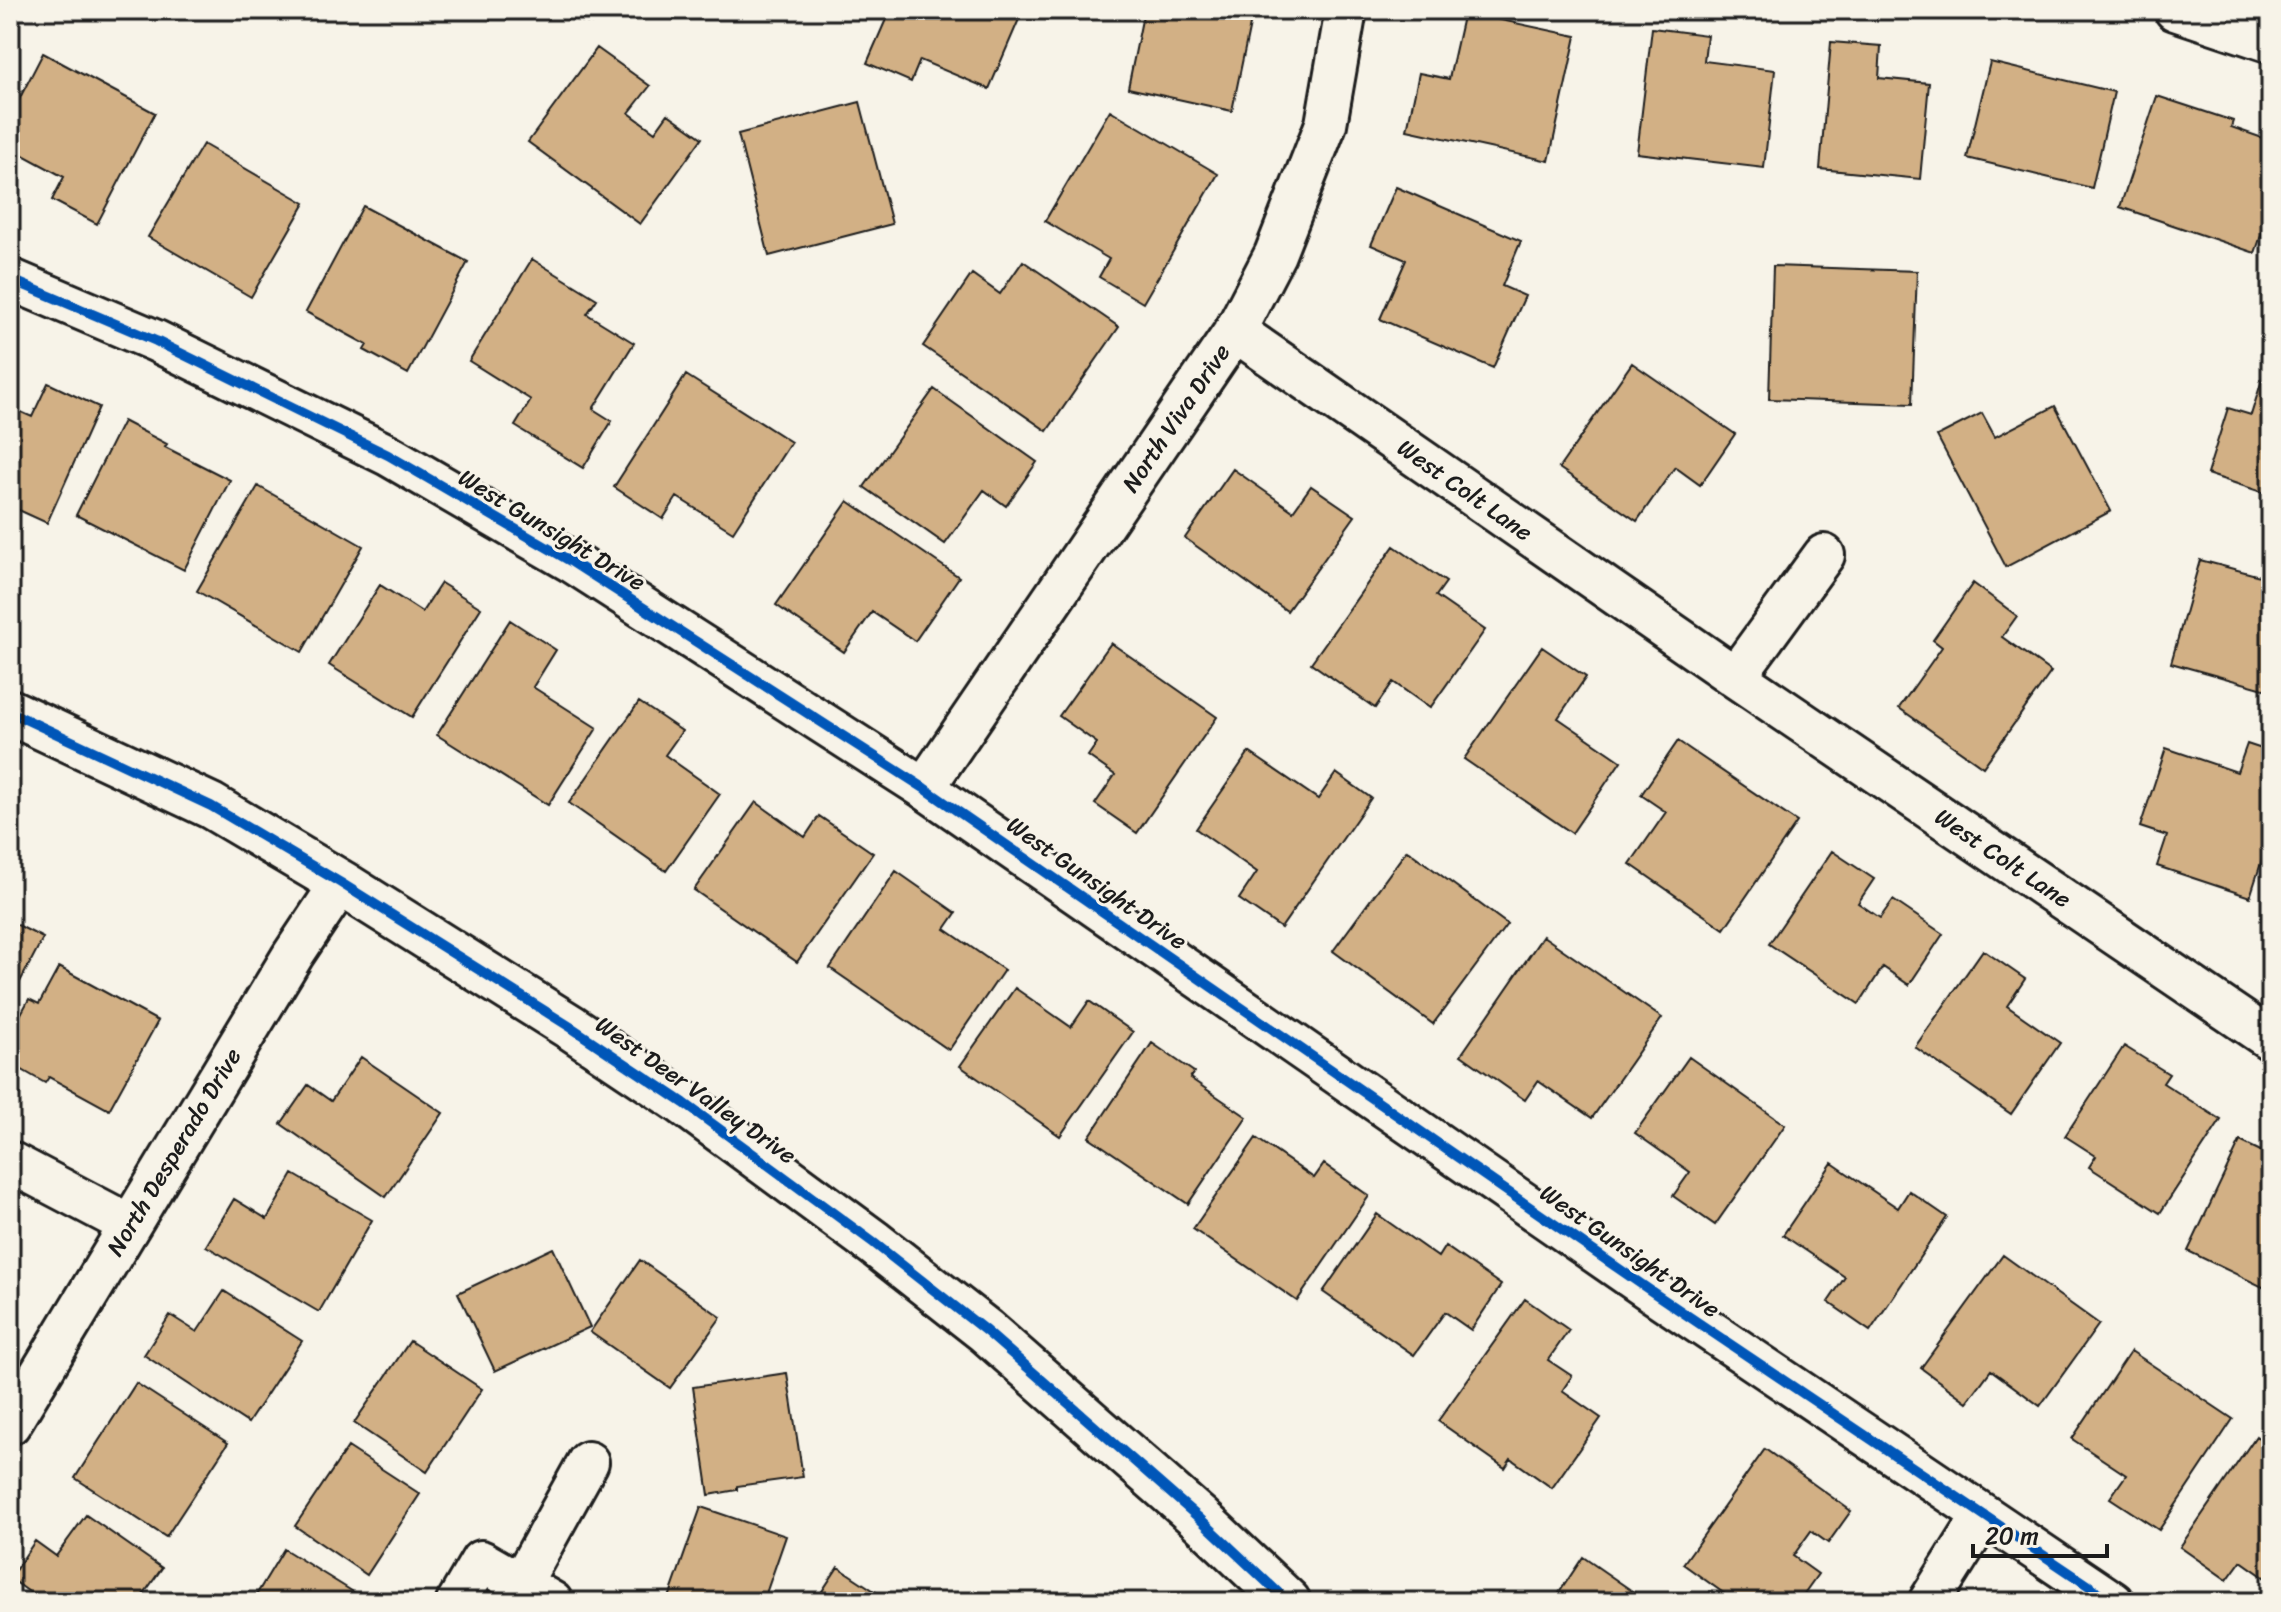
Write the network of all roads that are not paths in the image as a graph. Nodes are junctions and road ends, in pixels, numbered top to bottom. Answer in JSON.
{"nodes":[{"id":1,"x":1346,"y":10,"type":"edge"},
{"id":2,"x":2175,"y":10,"type":"edge"},
{"id":3,"x":2271,"y":42,"type":"edge"},
{"id":4,"x":10,"y":279,"type":"edge"},
{"id":5,"x":1235,"y":331,"type":"junction"},
{"id":6,"x":1824,"y":555,"type":"dead end"},
{"id":7,"x":1735,"y":677,"type":"junction"},
{"id":8,"x":10,"y":712,"type":"edge"},
{"id":9,"x":924,"y":788,"type":"junction"},
{"id":10,"x":341,"y":883,"type":"junction"},
{"id":11,"x":2271,"y":1040,"type":"edge"},
{"id":12,"x":10,"y":1162,"type":"edge"},
{"id":13,"x":130,"y":1225,"type":"junction"},
{"id":14,"x":10,"y":1424,"type":"edge"},
{"id":15,"x":588,"y":1462,"type":"dead end"},
{"id":16,"x":1983,"y":1516,"type":"junction"},
{"id":17,"x":536,"y":1592,"type":"edge"},
{"id":18,"x":457,"y":1602,"type":"edge"},
{"id":19,"x":1288,"y":1602,"type":"edge"},
{"id":20,"x":1929,"y":1602,"type":"edge"},
{"id":21,"x":2113,"y":1602,"type":"edge"}],
"edges":[{"from":1,"to":5,"type":"street","name":"North Viva Drive"},
{"from":2,"to":3,"type":"street"},
{"from":4,"to":9,"type":"street","name":"West Gunsight Drive"},
{"from":5,"to":7,"type":"street","name":"West Colt Lane"},
{"from":5,"to":9,"type":"street","name":"North Viva Drive"},
{"from":6,"to":7,"type":"street"},
{"from":7,"to":11,"type":"street","name":"West Colt Lane"},
{"from":8,"to":10,"type":"street","name":"West Deer Valley Drive"},
{"from":9,"to":16,"type":"street","name":"West Gunsight Drive"},
{"from":10,"to":13,"type":"street","name":"North Desperado Drive"},
{"from":10,"to":19,"type":"street","name":"West Deer Valley Drive"},
{"from":12,"to":13,"type":"street"},
{"from":13,"to":14,"type":"street","name":"North Desperado Drive"},
{"from":15,"to":17,"type":"street"},
{"from":16,"to":20,"type":"street"},
{"from":16,"to":21,"type":"street","name":"West Gunsight Drive"},
{"from":17,"to":18,"type":"street"}]}
